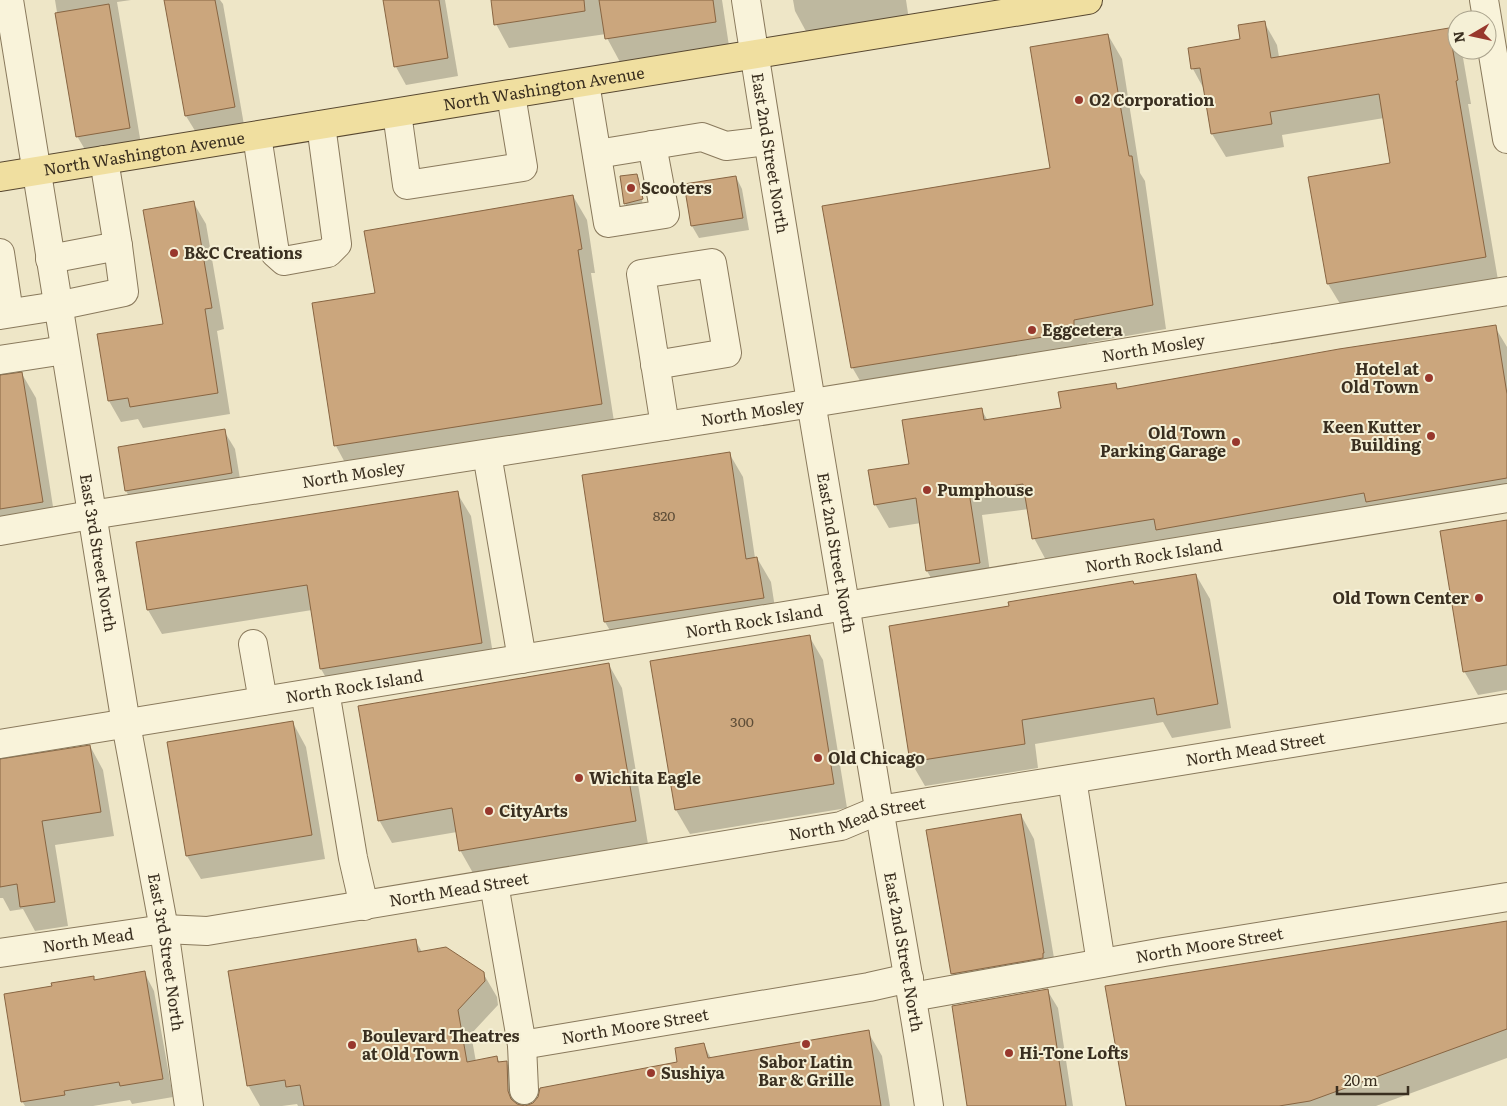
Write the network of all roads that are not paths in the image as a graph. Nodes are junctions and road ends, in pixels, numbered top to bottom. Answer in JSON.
{"nodes":[{"id":1,"x":746,"y":0,"type":"edge"},
{"id":2,"x":1088,"y":0,"type":"edge"},
{"id":3,"x":1484,"y":0,"type":"edge"},
{"id":4,"x":12,"y":2,"type":"edge"},
{"id":5,"x":754,"y":55,"type":"junction"},
{"id":6,"x":585,"y":83,"type":"junction"},
{"id":7,"x":511,"y":95,"type":"junction"},
{"id":8,"x":397,"y":113,"type":"junction"},
{"id":9,"x":321,"y":125,"type":"junction"},
{"id":10,"x":256,"y":136,"type":"junction"},
{"id":11,"x":1507,"y":139,"type":"edge"},
{"id":12,"x":767,"y":140,"type":"junction"},
{"id":13,"x":652,"y":145,"type":"junction"},
{"id":14,"x":597,"y":154,"type":"junction"},
{"id":15,"x":104,"y":160,"type":"junction"},
{"id":16,"x":36,"y":171,"type":"junction"},
{"id":17,"x":0,"y":177,"type":"edge"},
{"id":18,"x":118,"y":246,"type":"junction"},
{"id":19,"x":0,"y":252,"type":"edge"},
{"id":20,"x":50,"y":259,"type":"junction"},
{"id":21,"x":1507,"y":292,"type":"edge"},
{"id":22,"x":57,"y":306,"type":"junction"},
{"id":23,"x":4,"y":314,"type":"edge"},
{"id":24,"x":64,"y":350,"type":"junction"},
{"id":25,"x":0,"y":360,"type":"edge"},
{"id":26,"x":655,"y":365,"type":"dead end"},
{"id":27,"x":811,"y":403,"type":"junction"},
{"id":28,"x":666,"y":426,"type":"junction"},
{"id":29,"x":487,"y":454,"type":"junction"},
{"id":30,"x":1507,"y":498,"type":"edge"},
{"id":31,"x":91,"y":515,"type":"junction"},
{"id":32,"x":0,"y":531,"type":"edge"},
{"id":33,"x":845,"y":606,"type":"junction"},
{"id":34,"x":253,"y":644,"type":"dead end"},
{"id":35,"x":522,"y":659,"type":"junction"},
{"id":36,"x":326,"y":691,"type":"junction"},
{"id":37,"x":263,"y":702,"type":"junction"},
{"id":38,"x":1507,"y":708,"type":"edge"},
{"id":39,"x":126,"y":724,"type":"junction"},
{"id":40,"x":0,"y":744,"type":"edge"},
{"id":41,"x":1072,"y":780,"type":"junction"},
{"id":42,"x":879,"y":810,"type":"junction"},
{"id":43,"x":494,"y":884,"type":"junction"},
{"id":44,"x":1507,"y":897,"type":"edge"},
{"id":45,"x":364,"y":906,"type":"junction"},
{"id":46,"x":164,"y":929,"type":"junction"},
{"id":47,"x":207,"y":931,"type":"joint"},
{"id":48,"x":0,"y":953,"type":"edge"},
{"id":49,"x":1102,"y":963,"type":"junction"},
{"id":50,"x":911,"y":988,"type":"junction"},
{"id":51,"x":522,"y":1045,"type":"junction"},
{"id":52,"x":524,"y":1090,"type":"dead end"},
{"id":53,"x":189,"y":1106,"type":"edge"},
{"id":54,"x":929,"y":1106,"type":"edge"}],
"edges":[{"from":1,"to":5,"type":"street","name":"East 2nd Street North"},
{"from":2,"to":5,"type":"main road","name":"North Washington Avenue"},
{"from":3,"to":11,"type":"street"},
{"from":4,"to":16,"type":"street","name":"East 3rd Street North"},
{"from":5,"to":6,"type":"main road","name":"North Washington Avenue"},
{"from":5,"to":12,"type":"street","name":"East 2nd Street North"},
{"from":6,"to":7,"type":"main road","name":"North Washington Avenue"},
{"from":6,"to":14,"type":"street"},
{"from":7,"to":8,"type":"main road","name":"North Washington Avenue"},
{"from":7,"to":8,"type":"street"},
{"from":8,"to":9,"type":"main road","name":"North Washington Avenue"},
{"from":9,"to":10,"type":"main road","name":"North Washington Avenue"},
{"from":9,"to":10,"type":"street"},
{"from":10,"to":15,"type":"main road","name":"North Washington Avenue"},
{"from":12,"to":13,"type":"street"},
{"from":12,"to":27,"type":"street","name":"East 2nd Street North"},
{"from":13,"to":14,"type":"street"},
{"from":13,"to":14,"type":"street"},
{"from":15,"to":16,"type":"main road","name":"North Washington Avenue"},
{"from":15,"to":18,"type":"street"},
{"from":16,"to":17,"type":"main road","name":"North Washington Avenue"},
{"from":16,"to":20,"type":"street","name":"East 3rd Street North"},
{"from":18,"to":20,"type":"street"},
{"from":18,"to":22,"type":"street"},
{"from":19,"to":23,"type":"street"},
{"from":20,"to":22,"type":"street","name":"East 3rd Street North"},
{"from":21,"to":27,"type":"street","name":"North Mosley"},
{"from":22,"to":23,"type":"street"},
{"from":22,"to":24,"type":"street","name":"East 3rd Street North"},
{"from":24,"to":25,"type":"street"},
{"from":24,"to":31,"type":"street","name":"East 3rd Street North"},
{"from":26,"to":28,"type":"street"},
{"from":27,"to":28,"type":"street","name":"North Mosley"},
{"from":27,"to":33,"type":"street","name":"East 2nd Street North"},
{"from":28,"to":29,"type":"street","name":"North Mosley"},
{"from":29,"to":31,"type":"street","name":"North Mosley"},
{"from":29,"to":35,"type":"street"},
{"from":30,"to":33,"type":"street","name":"North Rock Island"},
{"from":31,"to":32,"type":"street","name":"North Mosley"},
{"from":31,"to":39,"type":"street","name":"East 3rd Street North"},
{"from":33,"to":35,"type":"street","name":"North Rock Island"},
{"from":33,"to":42,"type":"street","name":"East 2nd Street North"},
{"from":34,"to":37,"type":"street"},
{"from":35,"to":36,"type":"street","name":"North Rock Island"},
{"from":36,"to":37,"type":"street","name":"North Rock Island"},
{"from":36,"to":45,"type":"street"},
{"from":37,"to":39,"type":"street","name":"North Rock Island"},
{"from":38,"to":41,"type":"street","name":"North Mead Street"},
{"from":39,"to":40,"type":"street","name":"North Rock Island"},
{"from":39,"to":46,"type":"street","name":"East 3rd Street North"},
{"from":41,"to":42,"type":"street","name":"North Mead Street"},
{"from":41,"to":49,"type":"street"},
{"from":42,"to":43,"type":"street","name":"North Mead Street"},
{"from":42,"to":50,"type":"street","name":"East 2nd Street North"},
{"from":43,"to":45,"type":"street","name":"North Mead Street"},
{"from":43,"to":51,"type":"street"},
{"from":44,"to":49,"type":"street","name":"North Moore Street"},
{"from":45,"to":47,"type":"street","name":"North Mead Street"},
{"from":46,"to":47,"type":"street","name":"North Mead"},
{"from":46,"to":48,"type":"street","name":"North Mead"},
{"from":46,"to":53,"type":"street","name":"East 3rd Street North"},
{"from":49,"to":50,"type":"street","name":"North Moore Street"},
{"from":50,"to":51,"type":"street","name":"North Moore Street"},
{"from":50,"to":54,"type":"street","name":"East 2nd Street North"},
{"from":51,"to":52,"type":"street"}]}
